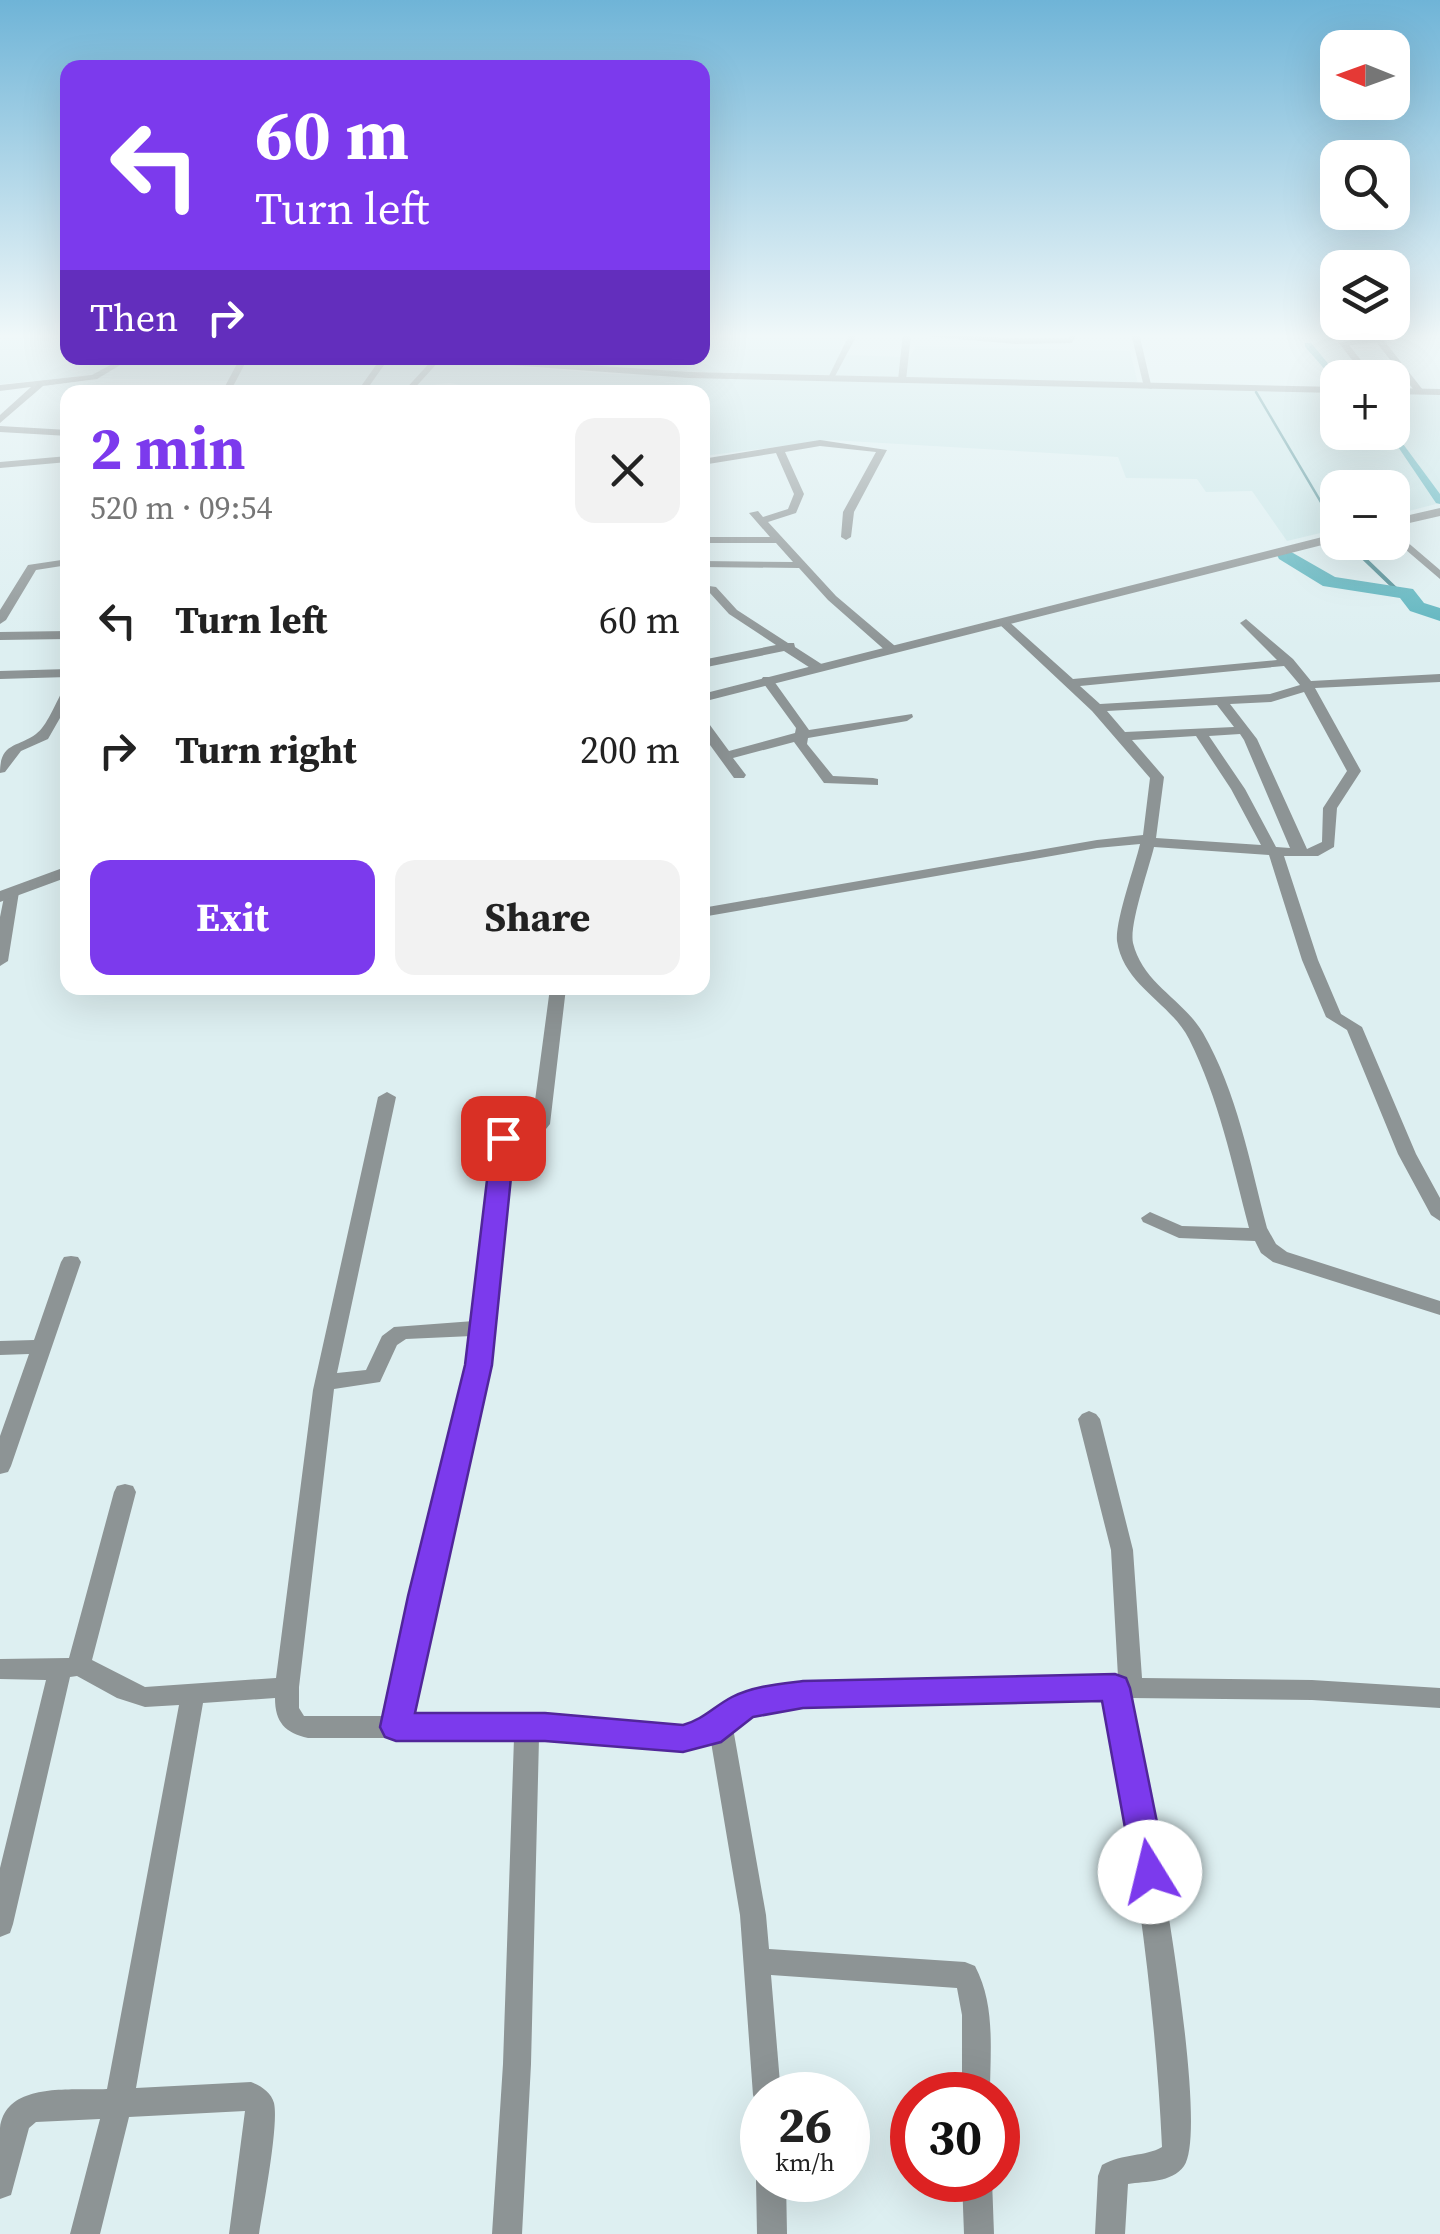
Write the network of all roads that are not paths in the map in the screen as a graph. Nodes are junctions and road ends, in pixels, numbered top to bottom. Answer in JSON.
{"nodes":[{"id":1,"x":779,"y":450,"type":"junction"},
{"id":2,"x":60,"y":460,"type":"edge"},
{"id":3,"x":710,"y":461,"type":"edge"},
{"id":4,"x":0,"y":464,"type":"edge"},
{"id":5,"x":14,"y":464,"type":"junction"},
{"id":6,"x":0,"y":481,"type":"edge"},
{"id":7,"x":1440,"y":512,"type":"edge"},
{"id":8,"x":1410,"y":519,"type":"edge"},
{"id":9,"x":846,"y":537,"type":"dead end"},
{"id":10,"x":710,"y":540,"type":"edge"},
{"id":11,"x":778,"y":540,"type":"junction"},
{"id":12,"x":1320,"y":541,"type":"edge"},
{"id":13,"x":1410,"y":548,"type":"edge"},
{"id":14,"x":60,"y":563,"type":"edge"},
{"id":15,"x":710,"y":564,"type":"edge"},
{"id":16,"x":800,"y":565,"type":"junction"},
{"id":17,"x":1440,"y":576,"type":"edge"},
{"id":18,"x":710,"y":589,"type":"edge"},
{"id":19,"x":0,"y":620,"type":"edge"},
{"id":20,"x":1002,"y":621,"type":"junction"},
{"id":21,"x":1246,"y":623,"type":"dead end"},
{"id":22,"x":0,"y":636,"type":"edge"},
{"id":23,"x":60,"y":636,"type":"edge"},
{"id":24,"x":790,"y":646,"type":"junction"},
{"id":25,"x":891,"y":649,"type":"junction"},
{"id":26,"x":710,"y":662,"type":"edge"},
{"id":27,"x":1288,"y":662,"type":"junction"},
{"id":28,"x":820,"y":668,"type":"junction"},
{"id":29,"x":60,"y":673,"type":"edge"},
{"id":30,"x":0,"y":675,"type":"edge"},
{"id":31,"x":1440,"y":678,"type":"edge"},
{"id":32,"x":767,"y":680,"type":"junction"},
{"id":33,"x":1072,"y":682,"type":"junction"},
{"id":34,"x":1307,"y":686,"type":"junction"},
{"id":35,"x":710,"y":696,"type":"edge"},
{"id":36,"x":1220,"y":701,"type":"junction"},
{"id":37,"x":60,"y":706,"type":"edge"},
{"id":38,"x":1097,"y":708,"type":"junction"},
{"id":39,"x":907,"y":716,"type":"dead end"},
{"id":40,"x":1243,"y":730,"type":"junction"},
{"id":41,"x":1200,"y":732,"type":"junction"},
{"id":42,"x":710,"y":735,"type":"edge"},
{"id":43,"x":804,"y":735,"type":"junction"},
{"id":44,"x":1124,"y":736,"type":"junction"},
{"id":45,"x":16,"y":748,"type":"junction"},
{"id":46,"x":0,"y":750,"type":"edge"},
{"id":47,"x":726,"y":756,"type":"junction"},
{"id":48,"x":0,"y":769,"type":"edge"},
{"id":49,"x":739,"y":775,"type":"dead end"},
{"id":50,"x":872,"y":782,"type":"dead end"},
{"id":51,"x":1149,"y":841,"type":"junction"},
{"id":52,"x":1273,"y":851,"type":"junction"},
{"id":53,"x":1300,"y":853,"type":"junction"},
{"id":54,"x":60,"y":874,"type":"edge"},
{"id":55,"x":6,"y":894,"type":"edge"},
{"id":56,"x":710,"y":912,"type":"edge"},
{"id":57,"x":0,"y":961,"type":"edge"},
{"id":58,"x":557,"y":995,"type":"edge"},
{"id":59,"x":387,"y":1097,"type":"dead end"},
{"id":60,"x":1440,"y":1216,"type":"edge"},
{"id":61,"x":1150,"y":1218,"type":"dead end"},
{"id":62,"x":1261,"y":1235,"type":"junction"},
{"id":63,"x":71,"y":1262,"type":"dead end"},
{"id":64,"x":1440,"y":1308,"type":"edge"},
{"id":65,"x":484,"y":1328,"type":"junction"},
{"id":66,"x":43,"y":1347,"type":"junction"},
{"id":67,"x":0,"y":1348,"type":"edge"},
{"id":68,"x":325,"y":1382,"type":"junction"},
{"id":69,"x":1089,"y":1419,"type":"dead end"},
{"id":70,"x":0,"y":1466,"type":"edge"},
{"id":71,"x":126,"y":1492,"type":"dead end"},
{"id":72,"x":70,"y":1667,"type":"junction"},
{"id":73,"x":0,"y":1669,"type":"edge"},
{"id":74,"x":287,"y":1687,"type":"junction"},
{"id":75,"x":1123,"y":1688,"type":"junction"},
{"id":76,"x":193,"y":1694,"type":"junction"},
{"id":77,"x":1440,"y":1698,"type":"edge"},
{"id":78,"x":720,"y":1723,"type":"junction"},
{"id":79,"x":396,"y":1727,"type":"junction"},
{"id":80,"x":527,"y":1727,"type":"junction"},
{"id":81,"x":0,"y":1924,"type":"edge"},
{"id":82,"x":757,"y":1961,"type":"junction"},
{"id":83,"x":765,"y":2072,"type":"edge"},
{"id":84,"x":976,"y":2072,"type":"edge"},
{"id":85,"x":119,"y":2101,"type":"junction"},
{"id":86,"x":0,"y":2184,"type":"edge"},
{"id":87,"x":771,"y":2202,"type":"edge"},
{"id":88,"x":978,"y":2202,"type":"edge"},
{"id":89,"x":86,"y":2234,"type":"edge"},
{"id":90,"x":244,"y":2234,"type":"edge"},
{"id":91,"x":506,"y":2234,"type":"edge"},
{"id":92,"x":772,"y":2234,"type":"edge"},
{"id":93,"x":979,"y":2234,"type":"edge"},
{"id":94,"x":1110,"y":2234,"type":"edge"}],
"edges":[{"from":1,"to":3,"type":"street"},
{"from":1,"to":9,"type":"street"},
{"from":1,"to":11,"type":"street"},
{"from":2,"to":5,"type":"street"},
{"from":4,"to":5,"type":"street"},
{"from":5,"to":6,"type":"street"},
{"from":7,"to":8,"type":"street"},
{"from":10,"to":11,"type":"street"},
{"from":11,"to":16,"type":"street"},
{"from":12,"to":20,"type":"street"},
{"from":13,"to":17,"type":"street"},
{"from":14,"to":19,"type":"street"},
{"from":15,"to":16,"type":"street"},
{"from":16,"to":25,"type":"street"},
{"from":18,"to":24,"type":"street"},
{"from":20,"to":25,"type":"street"},
{"from":20,"to":33,"type":"street"},
{"from":21,"to":27,"type":"street"},
{"from":22,"to":23,"type":"street"},
{"from":24,"to":26,"type":"street"},
{"from":24,"to":28,"type":"street"},
{"from":25,"to":28,"type":"street"},
{"from":27,"to":33,"type":"street"},
{"from":27,"to":34,"type":"street"},
{"from":28,"to":32,"type":"street"},
{"from":29,"to":30,"type":"street"},
{"from":31,"to":34,"type":"street"},
{"from":32,"to":35,"type":"street"},
{"from":32,"to":43,"type":"street"},
{"from":33,"to":38,"type":"street"},
{"from":34,"to":36,"type":"street"},
{"from":34,"to":53,"type":"street"},
{"from":36,"to":38,"type":"street"},
{"from":36,"to":40,"type":"street"},
{"from":37,"to":45,"type":"street"},
{"from":38,"to":44,"type":"street"},
{"from":39,"to":43,"type":"street"},
{"from":40,"to":41,"type":"street"},
{"from":40,"to":53,"type":"street"},
{"from":41,"to":44,"type":"street"},
{"from":41,"to":52,"type":"street"},
{"from":42,"to":47,"type":"street"},
{"from":43,"to":47,"type":"street"},
{"from":43,"to":50,"type":"street"},
{"from":44,"to":51,"type":"street"},
{"from":45,"to":46,"type":"street"},
{"from":45,"to":48,"type":"street"},
{"from":47,"to":49,"type":"street"},
{"from":51,"to":52,"type":"street"},
{"from":51,"to":56,"type":"street"},
{"from":51,"to":62,"type":"street"},
{"from":52,"to":53,"type":"street"},
{"from":52,"to":60,"type":"street"},
{"from":54,"to":55,"type":"street"},
{"from":55,"to":57,"type":"street"},
{"from":58,"to":65,"type":"street"},
{"from":59,"to":68,"type":"street"},
{"from":61,"to":62,"type":"street"},
{"from":62,"to":64,"type":"street"},
{"from":63,"to":66,"type":"street"},
{"from":65,"to":68,"type":"street"},
{"from":65,"to":79,"type":"street"},
{"from":66,"to":67,"type":"street"},
{"from":66,"to":70,"type":"street"},
{"from":68,"to":74,"type":"street"},
{"from":69,"to":75,"type":"street"},
{"from":71,"to":72,"type":"street"},
{"from":72,"to":73,"type":"street"},
{"from":72,"to":76,"type":"street"},
{"from":72,"to":81,"type":"street"},
{"from":74,"to":76,"type":"street"},
{"from":74,"to":79,"type":"street"},
{"from":75,"to":77,"type":"street"},
{"from":75,"to":78,"type":"street"},
{"from":75,"to":94,"type":"street"},
{"from":76,"to":85,"type":"street"},
{"from":78,"to":80,"type":"street"},
{"from":78,"to":82,"type":"street"},
{"from":79,"to":80,"type":"street"},
{"from":80,"to":91,"type":"street"},
{"from":82,"to":83,"type":"street"},
{"from":82,"to":84,"type":"street"},
{"from":85,"to":86,"type":"street"},
{"from":85,"to":89,"type":"street"},
{"from":85,"to":90,"type":"street"},
{"from":87,"to":92,"type":"street"},
{"from":88,"to":93,"type":"street"}]}
